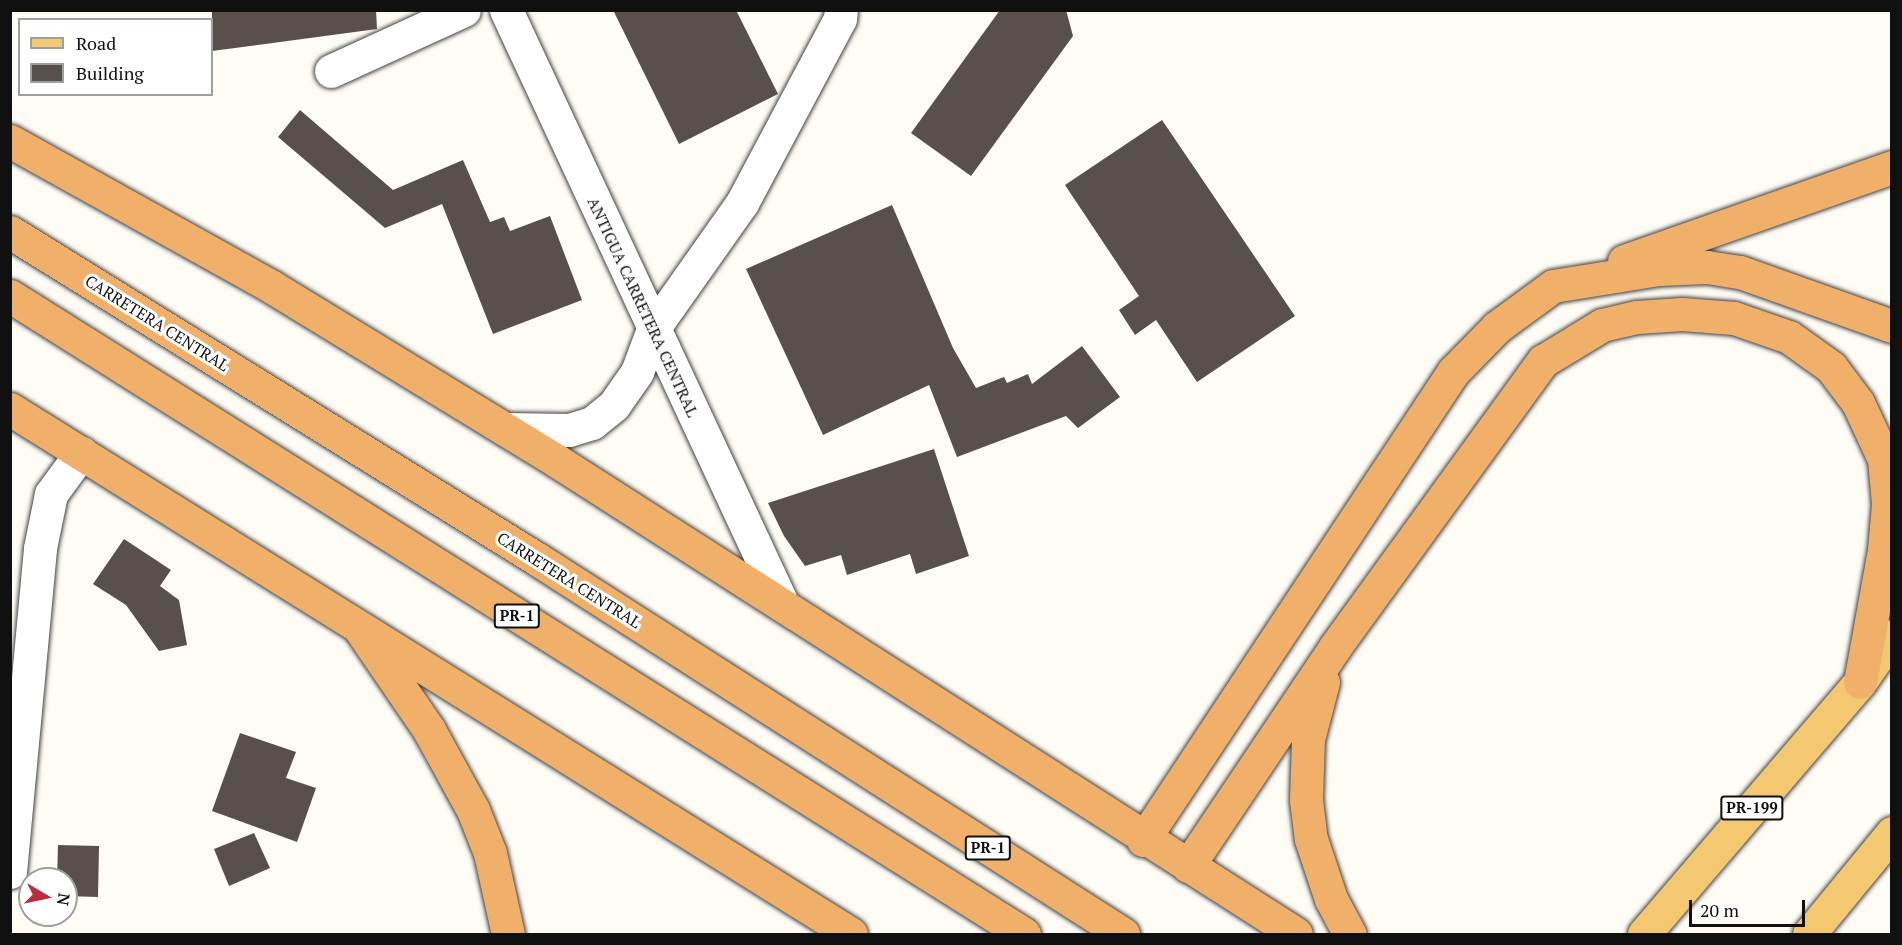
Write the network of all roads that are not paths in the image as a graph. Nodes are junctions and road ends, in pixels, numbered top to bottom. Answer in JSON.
{"nodes":[{"id":1,"x":464,"y":10,"type":"edge"},
{"id":2,"x":506,"y":10,"type":"edge"},
{"id":3,"x":841,"y":10,"type":"edge"},
{"id":4,"x":331,"y":71,"type":"dead end"},
{"id":5,"x":10,"y":141,"type":"edge"},
{"id":6,"x":1892,"y":167,"type":"edge"},
{"id":7,"x":10,"y":232,"type":"edge"},
{"id":8,"x":1552,"y":286,"type":"junction"},
{"id":9,"x":10,"y":297,"type":"edge"},
{"id":10,"x":1892,"y":326,"type":"edge"},
{"id":11,"x":653,"y":329,"type":"junction"},
{"id":12,"x":10,"y":409,"type":"edge"},
{"id":13,"x":505,"y":429,"type":"junction"},
{"id":14,"x":81,"y":453,"type":"junction"},
{"id":15,"x":782,"y":603,"type":"junction"},
{"id":16,"x":356,"y":623,"type":"junction"},
{"id":17,"x":1892,"y":636,"type":"edge"},
{"id":18,"x":1335,"y":647,"type":"junction"},
{"id":19,"x":1860,"y":682,"type":"junction"},
{"id":20,"x":1892,"y":833,"type":"edge"},
{"id":21,"x":1143,"y":840,"type":"junction"},
{"id":22,"x":1188,"y":866,"type":"junction"},
{"id":23,"x":10,"y":872,"type":"edge"},
{"id":24,"x":508,"y":934,"type":"edge"},
{"id":25,"x":851,"y":934,"type":"edge"},
{"id":26,"x":1024,"y":934,"type":"edge"},
{"id":27,"x":1124,"y":934,"type":"edge"},
{"id":28,"x":1296,"y":934,"type":"edge"},
{"id":29,"x":1350,"y":934,"type":"edge"},
{"id":30,"x":1644,"y":934,"type":"edge"},
{"id":31,"x":1809,"y":934,"type":"edge"}],
"edges":[{"from":1,"to":4,"type":"street"},
{"from":2,"to":11,"type":"street","name":"ANTIGUA CARRETERA CENTRAL"},
{"from":3,"to":11,"type":"street"},
{"from":5,"to":13,"type":"highway"},
{"from":6,"to":8,"type":"highway"},
{"from":7,"to":27,"type":"highway","name":"CARRETERA CENTRAL","number":"PR-1"},
{"from":8,"to":10,"type":"highway"},
{"from":8,"to":21,"type":"highway"},
{"from":9,"to":26,"type":"highway","number":"PR-1"},
{"from":11,"to":13,"type":"street"},
{"from":11,"to":15,"type":"street","name":"ANTIGUA CARRETERA CENTRAL"},
{"from":12,"to":14,"type":"highway"},
{"from":13,"to":15,"type":"highway"},
{"from":14,"to":16,"type":"highway"},
{"from":14,"to":23,"type":"street"},
{"from":15,"to":21,"type":"highway"},
{"from":16,"to":24,"type":"highway"},
{"from":16,"to":25,"type":"highway"},
{"from":17,"to":19,"type":"main road","number":"PR-199"},
{"from":18,"to":19,"type":"highway"},
{"from":18,"to":22,"type":"highway"},
{"from":18,"to":29,"type":"highway"},
{"from":19,"to":30,"type":"main road","number":"PR-199"},
{"from":20,"to":31,"type":"main road"},
{"from":21,"to":22,"type":"highway"},
{"from":22,"to":28,"type":"highway"}]}
